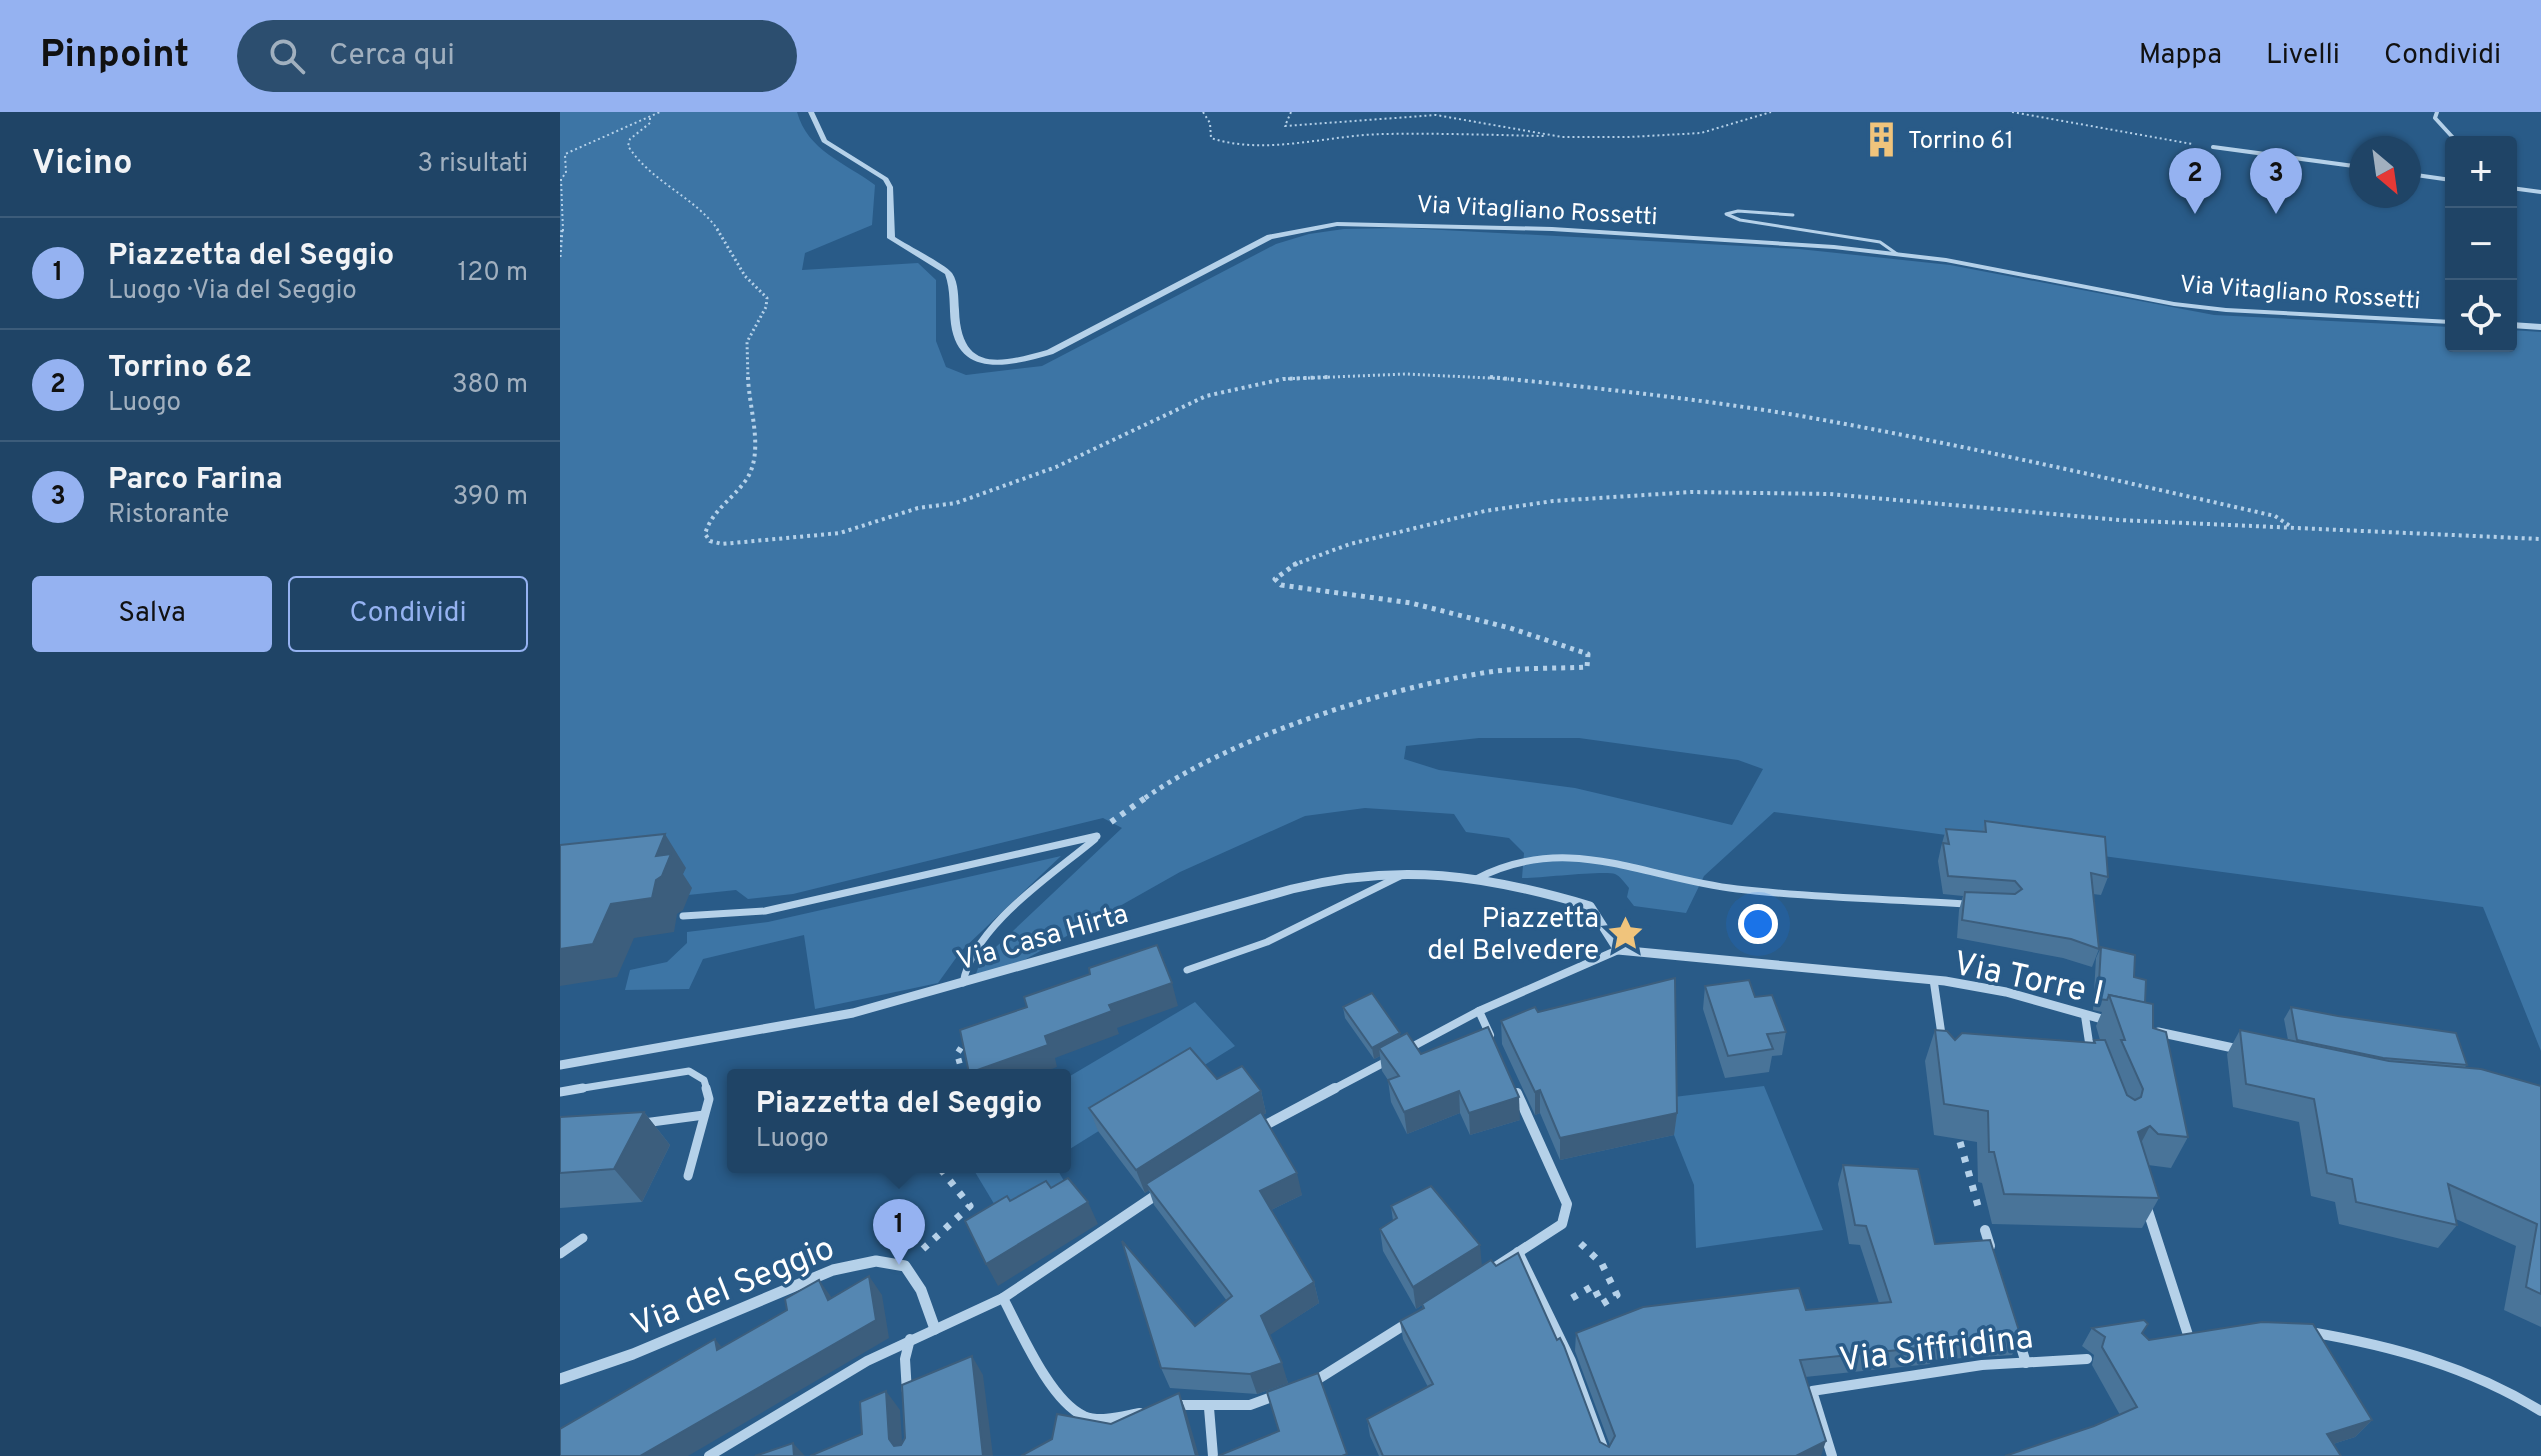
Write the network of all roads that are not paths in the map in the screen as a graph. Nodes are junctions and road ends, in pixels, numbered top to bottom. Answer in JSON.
{"nodes":[{"id":1,"x":811,"y":112,"type":"edge"},
{"id":2,"x":2437,"y":112,"type":"edge"},
{"id":3,"x":2452,"y":136,"type":"edge"},
{"id":4,"x":2213,"y":147,"type":"road end"},
{"id":5,"x":2349,"y":165,"type":"edge"},
{"id":6,"x":2421,"y":176,"type":"edge"},
{"id":7,"x":2445,"y":179,"type":"edge"},
{"id":8,"x":2517,"y":189,"type":"edge"},
{"id":9,"x":2541,"y":192,"type":"edge"},
{"id":10,"x":1793,"y":215,"type":"dead end"},
{"id":11,"x":1897,"y":254,"type":"junction"},
{"id":12,"x":2445,"y":322,"type":"edge"},
{"id":13,"x":2517,"y":325,"type":"edge"},
{"id":14,"x":2541,"y":327,"type":"edge"},
{"id":15,"x":1406,"y":872,"type":"junction"},
{"id":16,"x":1473,"y":881,"type":"junction"},
{"id":17,"x":1978,"y":905,"type":"edge"},
{"id":18,"x":683,"y":916,"type":"dead end"},
{"id":19,"x":1618,"y":950,"type":"junction"},
{"id":20,"x":1187,"y":970,"type":"dead end"},
{"id":21,"x":1934,"y":983,"type":"junction"},
{"id":22,"x":963,"y":985,"type":"junction"},
{"id":23,"x":1479,"y":1011,"type":"junction"},
{"id":24,"x":2085,"y":1016,"type":"junction"},
{"id":25,"x":2115,"y":1023,"type":"edge"},
{"id":26,"x":2146,"y":1029,"type":"edge"},
{"id":27,"x":1943,"y":1050,"type":"edge"},
{"id":28,"x":2252,"y":1052,"type":"edge"},
{"id":29,"x":1498,"y":1053,"type":"edge"},
{"id":30,"x":2093,"y":1058,"type":"edge"},
{"id":31,"x":560,"y":1065,"type":"edge"},
{"id":32,"x":1511,"y":1080,"type":"edge"},
{"id":33,"x":560,"y":1092,"type":"edge"},
{"id":34,"x":704,"y":1115,"type":"junction"},
{"id":35,"x":632,"y":1125,"type":"edge"},
{"id":36,"x":1245,"y":1137,"type":"edge"},
{"id":37,"x":688,"y":1176,"type":"dead end"},
{"id":38,"x":1168,"y":1187,"type":"edge"},
{"id":39,"x":2142,"y":1193,"type":"edge"},
{"id":40,"x":1985,"y":1230,"type":"road end"},
{"id":41,"x":583,"y":1238,"type":"dead end"},
{"id":42,"x":1518,"y":1252,"type":"junction"},
{"id":43,"x":560,"y":1254,"type":"edge"},
{"id":44,"x":1994,"y":1260,"type":"edge"},
{"id":45,"x":1479,"y":1277,"type":"edge"},
{"id":46,"x":1003,"y":1298,"type":"junction"},
{"id":47,"x":1426,"y":1311,"type":"edge"},
{"id":48,"x":2012,"y":1319,"type":"edge"},
{"id":49,"x":935,"y":1329,"type":"junction"},
{"id":50,"x":2300,"y":1332,"type":"edge"},
{"id":51,"x":2203,"y":1335,"type":"edge"},
{"id":52,"x":2189,"y":1338,"type":"junction"},
{"id":53,"x":910,"y":1339,"type":"junction"},
{"id":54,"x":2177,"y":1342,"type":"edge"},
{"id":55,"x":2087,"y":1359,"type":"dead end"},
{"id":56,"x":2026,"y":1363,"type":"junction"},
{"id":57,"x":560,"y":1379,"type":"edge"},
{"id":58,"x":1308,"y":1384,"type":"edge"},
{"id":59,"x":1293,"y":1389,"type":"edge"},
{"id":60,"x":908,"y":1401,"type":"edge"},
{"id":61,"x":1209,"y":1408,"type":"junction"},
{"id":62,"x":2541,"y":1411,"type":"edge"},
{"id":63,"x":709,"y":1456,"type":"edge"},
{"id":64,"x":1213,"y":1456,"type":"edge"},
{"id":65,"x":1606,"y":1456,"type":"edge"},
{"id":66,"x":1832,"y":1456,"type":"edge"}],
"edges":[{"from":1,"to":11,"type":"street","name":"Via Vitagliano Rossetti"},
{"from":2,"to":3,"type":"street"},
{"from":4,"to":5,"type":"street"},
{"from":6,"to":7,"type":"street"},
{"from":8,"to":9,"type":"street"},
{"from":10,"to":11,"type":"lane"},
{"from":11,"to":12,"type":"street","name":"Via Vitagliano Rossetti"},
{"from":13,"to":14,"type":"street"},
{"from":15,"to":16,"type":"street","name":"Via Casa Hirta"},
{"from":15,"to":20,"type":"lane"},
{"from":15,"to":22,"type":"street","name":"Via Casa Hirta"},
{"from":16,"to":17,"type":"lane"},
{"from":16,"to":19,"type":"street","name":"Via Casa Hirta"},
{"from":18,"to":22,"type":"lane"},
{"from":19,"to":21,"type":"street","name":"Via Torre I"},
{"from":19,"to":23,"type":"street"},
{"from":21,"to":24,"type":"street","name":"Via Torre I"},
{"from":21,"to":27,"type":"street"},
{"from":22,"to":31,"type":"street","name":"Via Casa Hirta"},
{"from":23,"to":29,"type":"street"},
{"from":23,"to":36,"type":"street"},
{"from":24,"to":25,"type":"street","name":"Via Torre I"},
{"from":24,"to":30,"type":"street"},
{"from":26,"to":28,"type":"street"},
{"from":32,"to":42,"type":"street"},
{"from":33,"to":34,"type":"lane"},
{"from":34,"to":35,"type":"lane"},
{"from":34,"to":37,"type":"lane"},
{"from":38,"to":46,"type":"street"},
{"from":39,"to":52,"type":"street"},
{"from":40,"to":44,"type":"street"},
{"from":41,"to":43,"type":"lane"},
{"from":42,"to":45,"type":"street"},
{"from":42,"to":65,"type":"street"},
{"from":46,"to":49,"type":"street"},
{"from":46,"to":61,"type":"street"},
{"from":47,"to":58,"type":"street"},
{"from":48,"to":56,"type":"street"},
{"from":49,"to":53,"type":"street"},
{"from":49,"to":57,"type":"street","name":"Via del Seggio"},
{"from":50,"to":62,"type":"street"},
{"from":51,"to":52,"type":"street"},
{"from":52,"to":54,"type":"street"},
{"from":53,"to":60,"type":"street"},
{"from":53,"to":63,"type":"street"},
{"from":55,"to":56,"type":"street","name":"Via Siffridina"},
{"from":56,"to":66,"type":"street","name":"Via Siffridina"},
{"from":59,"to":61,"type":"street"},
{"from":61,"to":64,"type":"street"}]}
